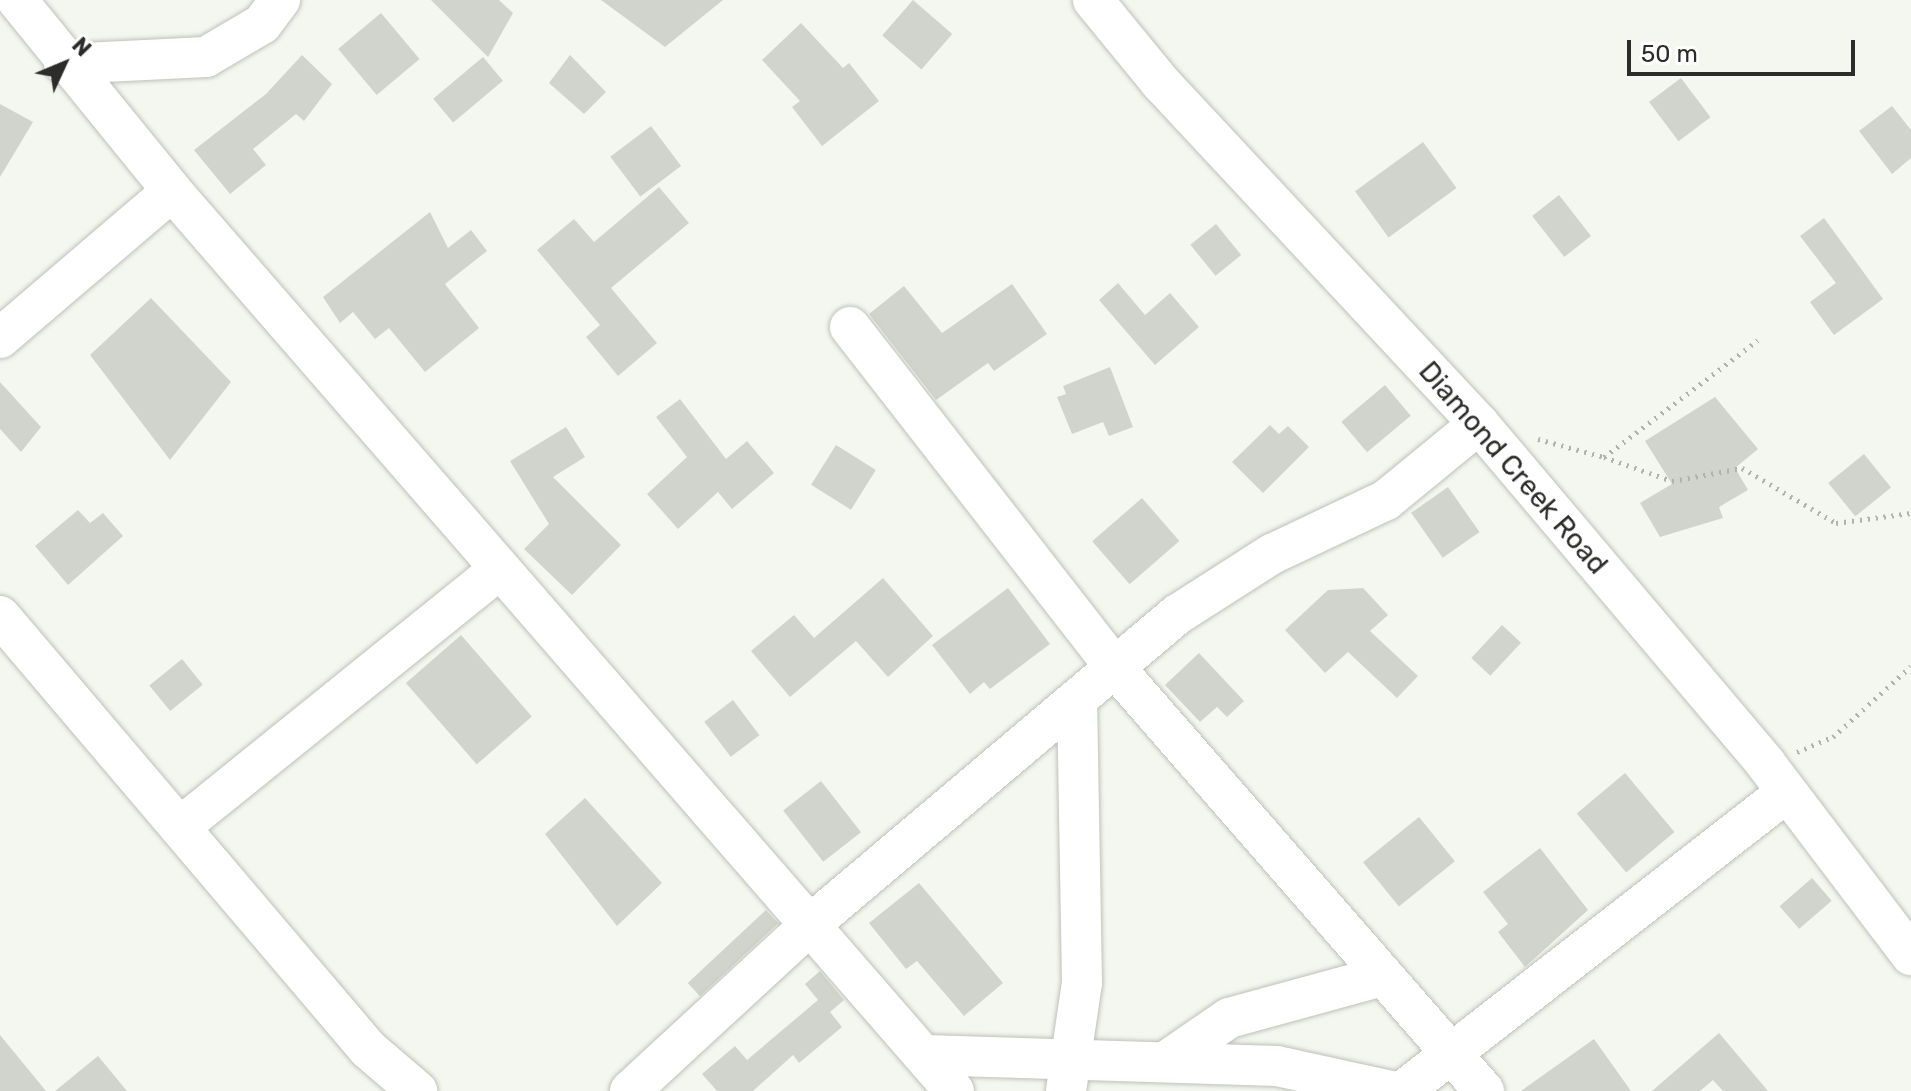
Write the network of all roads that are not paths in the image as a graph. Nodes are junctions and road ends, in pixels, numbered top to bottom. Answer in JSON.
{"nodes":[{"id":1,"x":17,"y":0,"type":"edge"},
{"id":2,"x":280,"y":0,"type":"edge"},
{"id":3,"x":1093,"y":0,"type":"edge"},
{"id":4,"x":64,"y":64,"type":"junction"},
{"id":5,"x":172,"y":191,"type":"junction"},
{"id":6,"x":850,"y":327,"type":"dead end"},
{"id":7,"x":0,"y":338,"type":"edge"},
{"id":8,"x":1479,"y":424,"type":"junction"},
{"id":9,"x":500,"y":569,"type":"junction"},
{"id":10,"x":0,"y":616,"type":"edge"},
{"id":11,"x":1116,"y":669,"type":"junction"},
{"id":12,"x":1077,"y":704,"type":"junction"},
{"id":13,"x":1775,"y":779,"type":"junction"},
{"id":14,"x":180,"y":827,"type":"junction"},
{"id":15,"x":812,"y":923,"type":"junction"},
{"id":16,"x":1911,"y":955,"type":"edge"},
{"id":17,"x":1383,"y":976,"type":"junction"},
{"id":18,"x":926,"y":1055,"type":"junction"},
{"id":19,"x":1454,"y":1056,"type":"junction"},
{"id":20,"x":1168,"y":1060,"type":"junction"},
{"id":21,"x":1070,"y":1078,"type":"edge"},
{"id":22,"x":417,"y":1091,"type":"edge"},
{"id":23,"x":630,"y":1091,"type":"edge"},
{"id":24,"x":954,"y":1091,"type":"edge"},
{"id":25,"x":1391,"y":1091,"type":"edge"},
{"id":26,"x":1403,"y":1091,"type":"edge"},
{"id":27,"x":1484,"y":1091,"type":"edge"}],
"edges":[{"from":1,"to":4,"type":"street"},
{"from":2,"to":4,"type":"street"},
{"from":3,"to":8,"type":"street","name":"Diamond Creek Road"},
{"from":4,"to":5,"type":"street"},
{"from":5,"to":7,"type":"street"},
{"from":5,"to":9,"type":"street"},
{"from":6,"to":11,"type":"street"},
{"from":8,"to":11,"type":"street"},
{"from":8,"to":13,"type":"street","name":"Diamond Creek Road"},
{"from":9,"to":14,"type":"street"},
{"from":9,"to":15,"type":"street"},
{"from":10,"to":14,"type":"street"},
{"from":11,"to":12,"type":"street"},
{"from":11,"to":17,"type":"street"},
{"from":12,"to":15,"type":"street"},
{"from":12,"to":21,"type":"street"},
{"from":13,"to":16,"type":"street","name":"Diamond Creek Road"},
{"from":13,"to":19,"type":"street"},
{"from":14,"to":22,"type":"street"},
{"from":15,"to":18,"type":"street"},
{"from":15,"to":23,"type":"street"},
{"from":17,"to":19,"type":"street"},
{"from":17,"to":20,"type":"street"},
{"from":18,"to":21,"type":"street"},
{"from":18,"to":24,"type":"street"},
{"from":19,"to":26,"type":"street"},
{"from":19,"to":27,"type":"street"},
{"from":20,"to":21,"type":"street"},
{"from":20,"to":25,"type":"street"}]}
